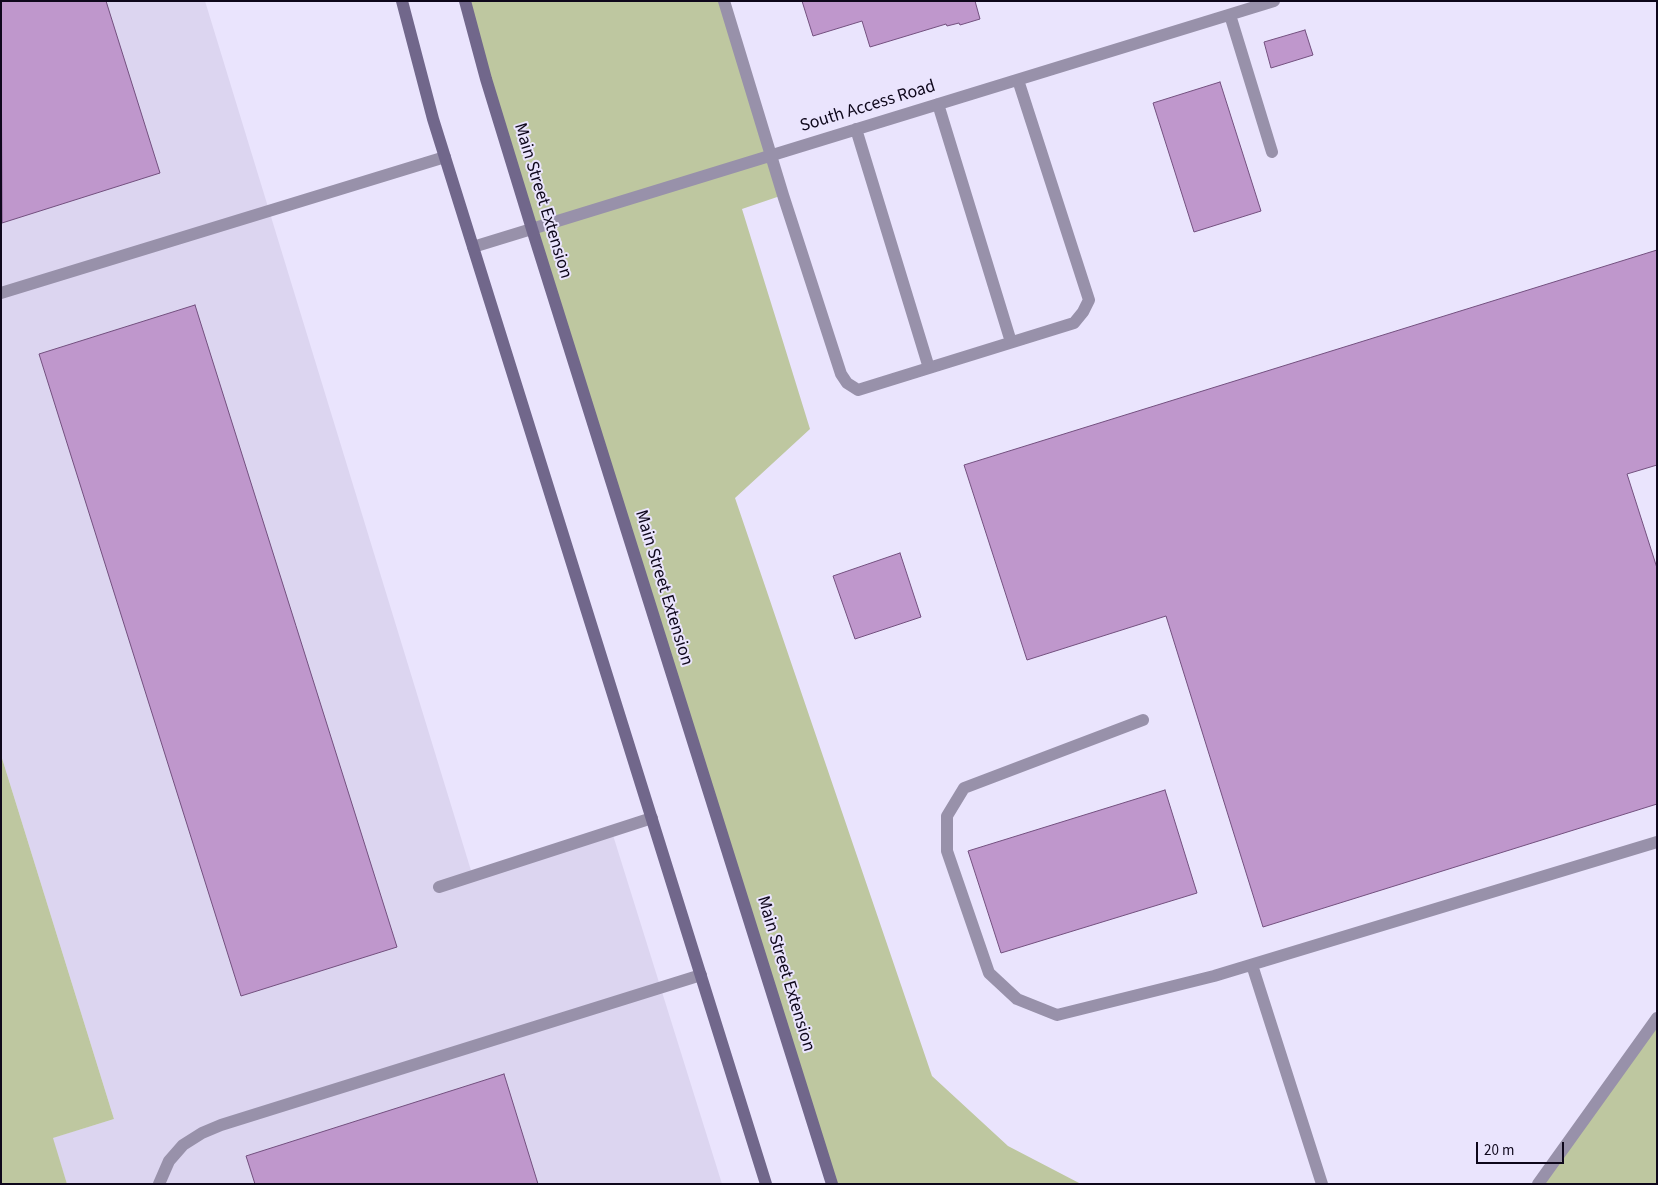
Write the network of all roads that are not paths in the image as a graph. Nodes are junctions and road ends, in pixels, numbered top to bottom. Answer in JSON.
{"nodes":[{"id":1,"x":402,"y":1,"type":"edge"},
{"id":2,"x":465,"y":1,"type":"edge"},
{"id":3,"x":724,"y":1,"type":"edge"},
{"id":4,"x":1274,"y":1,"type":"edge"},
{"id":5,"x":1230,"y":14,"type":"junction"},
{"id":6,"x":1018,"y":80,"type":"junction"},
{"id":7,"x":938,"y":104,"type":"junction"},
{"id":8,"x":856,"y":130,"type":"junction"},
{"id":9,"x":1272,"y":152,"type":"dead end"},
{"id":10,"x":771,"y":155,"type":"junction"},
{"id":11,"x":445,"y":157,"type":"junction"},
{"id":12,"x":532,"y":229,"type":"junction"},
{"id":13,"x":473,"y":247,"type":"junction"},
{"id":14,"x":1,"y":294,"type":"edge"},
{"id":15,"x":1012,"y":342,"type":"junction"},
{"id":16,"x":929,"y":368,"type":"junction"},
{"id":17,"x":1143,"y":720,"type":"dead end"},
{"id":18,"x":652,"y":818,"type":"junction"},
{"id":19,"x":1657,"y":842,"type":"edge"},
{"id":20,"x":439,"y":887,"type":"dead end"},
{"id":21,"x":1252,"y":965,"type":"junction"},
{"id":22,"x":701,"y":975,"type":"junction"},
{"id":23,"x":1657,"y":1018,"type":"edge"},
{"id":24,"x":159,"y":1184,"type":"edge"},
{"id":25,"x":766,"y":1184,"type":"edge"},
{"id":26,"x":832,"y":1184,"type":"edge"},
{"id":27,"x":1322,"y":1184,"type":"edge"},
{"id":28,"x":1538,"y":1184,"type":"edge"}],
"edges":[{"from":1,"to":11,"type":"main road"},
{"from":2,"to":12,"type":"main road","name":"Main Street Extension"},
{"from":3,"to":10,"type":"lane"},
{"from":4,"to":5,"type":"lane","name":"South Access Road"},
{"from":5,"to":6,"type":"lane","name":"South Access Road"},
{"from":5,"to":9,"type":"lane"},
{"from":6,"to":7,"type":"lane","name":"South Access Road"},
{"from":6,"to":15,"type":"lane"},
{"from":7,"to":8,"type":"lane","name":"South Access Road"},
{"from":7,"to":15,"type":"lane"},
{"from":8,"to":10,"type":"lane","name":"South Access Road"},
{"from":8,"to":16,"type":"lane"},
{"from":10,"to":12,"type":"lane","name":"South Access Road"},
{"from":10,"to":16,"type":"lane"},
{"from":11,"to":13,"type":"main road"},
{"from":11,"to":14,"type":"lane"},
{"from":12,"to":13,"type":"lane","name":"South Access Road"},
{"from":12,"to":26,"type":"main road","name":"Main Street Extension"},
{"from":13,"to":18,"type":"main road"},
{"from":15,"to":16,"type":"lane"},
{"from":17,"to":21,"type":"lane"},
{"from":18,"to":20,"type":"lane"},
{"from":18,"to":22,"type":"main road"},
{"from":19,"to":21,"type":"lane"},
{"from":21,"to":27,"type":"lane"},
{"from":22,"to":24,"type":"lane"},
{"from":22,"to":25,"type":"main road"},
{"from":23,"to":28,"type":"lane"}]}
